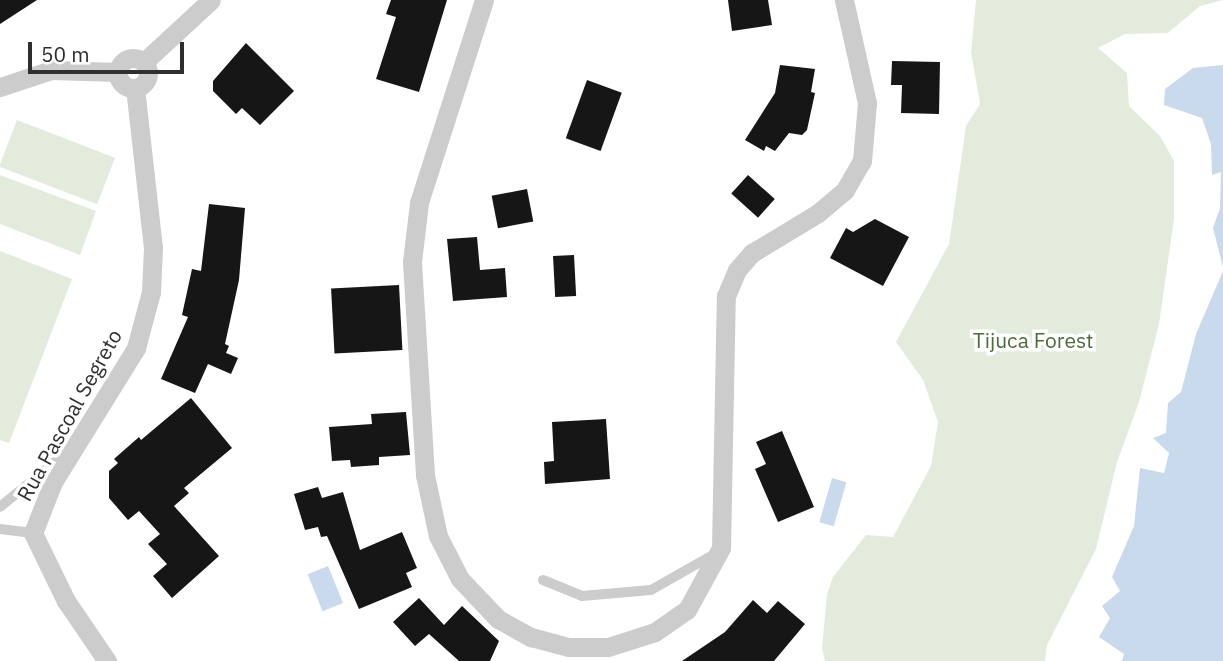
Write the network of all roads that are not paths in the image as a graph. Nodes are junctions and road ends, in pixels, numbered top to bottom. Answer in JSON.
{"nodes":[{"id":1,"x":211,"y":0,"type":"edge"},
{"id":2,"x":484,"y":0,"type":"edge"},
{"id":3,"x":844,"y":0,"type":"edge"},
{"id":4,"x":144,"y":62,"type":"junction"},
{"id":5,"x":118,"y":72,"type":"junction"},
{"id":6,"x":0,"y":87,"type":"edge"},
{"id":7,"x":135,"y":88,"type":"junction"},
{"id":8,"x":82,"y":439,"type":"junction"},
{"id":9,"x":0,"y":507,"type":"edge"},
{"id":10,"x":0,"y":528,"type":"edge"},
{"id":11,"x":33,"y":533,"type":"junction"},
{"id":12,"x":721,"y":548,"type":"junction"},
{"id":13,"x":543,"y":580,"type":"dead end"},
{"id":14,"x":107,"y":661,"type":"edge"}],
"edges":[{"from":1,"to":4,"type":"street"},
{"from":2,"to":12,"type":"street"},
{"from":3,"to":12,"type":"street"},
{"from":4,"to":5,"type":"street"},
{"from":4,"to":7,"type":"street"},
{"from":5,"to":6,"type":"street"},
{"from":5,"to":7,"type":"street"},
{"from":7,"to":8,"type":"street","name":"Rua Pascoal Segreto"},
{"from":8,"to":9,"type":"lane"},
{"from":8,"to":11,"type":"street","name":"Rua Pascoal Segreto"},
{"from":10,"to":11,"type":"lane"},
{"from":11,"to":14,"type":"street","name":"Rua Pascoal Segreto"},
{"from":12,"to":13,"type":"lane"}]}
